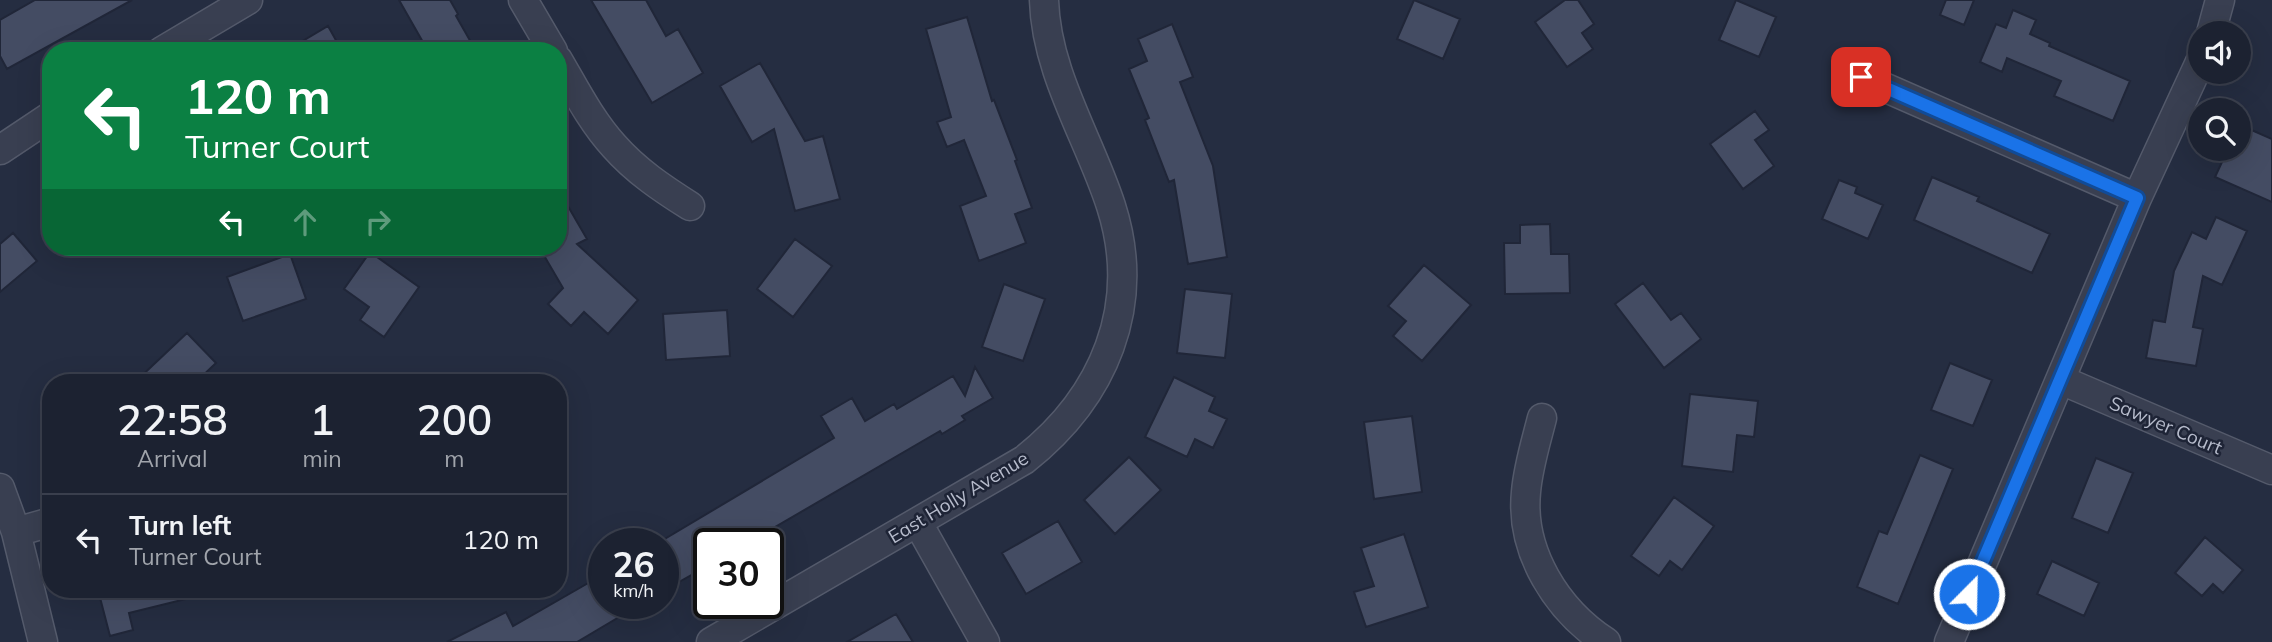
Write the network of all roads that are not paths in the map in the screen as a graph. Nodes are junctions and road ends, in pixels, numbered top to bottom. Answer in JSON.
{"nodes":[{"id":1,"x":248,"y":0,"type":"edge"},
{"id":2,"x":523,"y":0,"type":"edge"},
{"id":3,"x":1044,"y":0,"type":"edge"},
{"id":4,"x":2220,"y":0,"type":"edge"},
{"id":5,"x":2214,"y":21,"type":"edge"},
{"id":6,"x":177,"y":42,"type":"edge"},
{"id":7,"x":548,"y":42,"type":"edge"},
{"id":8,"x":567,"y":75,"type":"edge"},
{"id":9,"x":1861,"y":77,"type":"dead end"},
{"id":10,"x":2190,"y":84,"type":"edge"},
{"id":11,"x":42,"y":122,"type":"edge"},
{"id":12,"x":0,"y":150,"type":"edge"},
{"id":13,"x":2137,"y":198,"type":"junction"},
{"id":14,"x":690,"y":206,"type":"dead end"},
{"id":15,"x":2061,"y":380,"type":"junction"},
{"id":16,"x":1542,"y":418,"type":"dead end"},
{"id":17,"x":2272,"y":470,"type":"edge"},
{"id":18,"x":0,"y":488,"type":"edge"},
{"id":19,"x":918,"y":523,"type":"junction"},
{"id":20,"x":42,"y":525,"type":"edge"},
{"id":21,"x":16,"y":532,"type":"junction"},
{"id":22,"x":43,"y":642,"type":"edge"},
{"id":23,"x":711,"y":642,"type":"edge"},
{"id":24,"x":985,"y":642,"type":"edge"},
{"id":25,"x":1606,"y":642,"type":"edge"},
{"id":26,"x":1949,"y":642,"type":"edge"}],
"edges":[{"from":1,"to":6,"type":"street"},
{"from":2,"to":7,"type":"street"},
{"from":3,"to":19,"type":"street","name":"East Holly Avenue"},
{"from":4,"to":5,"type":"street"},
{"from":8,"to":14,"type":"street"},
{"from":9,"to":13,"type":"street"},
{"from":10,"to":13,"type":"street"},
{"from":11,"to":12,"type":"street"},
{"from":13,"to":15,"type":"street"},
{"from":15,"to":17,"type":"street","name":"Sawyer Court"},
{"from":15,"to":26,"type":"street"},
{"from":16,"to":25,"type":"street"},
{"from":18,"to":21,"type":"street"},
{"from":19,"to":23,"type":"street","name":"East Holly Avenue"},
{"from":19,"to":24,"type":"street"},
{"from":20,"to":21,"type":"street"},
{"from":21,"to":22,"type":"street"}]}
